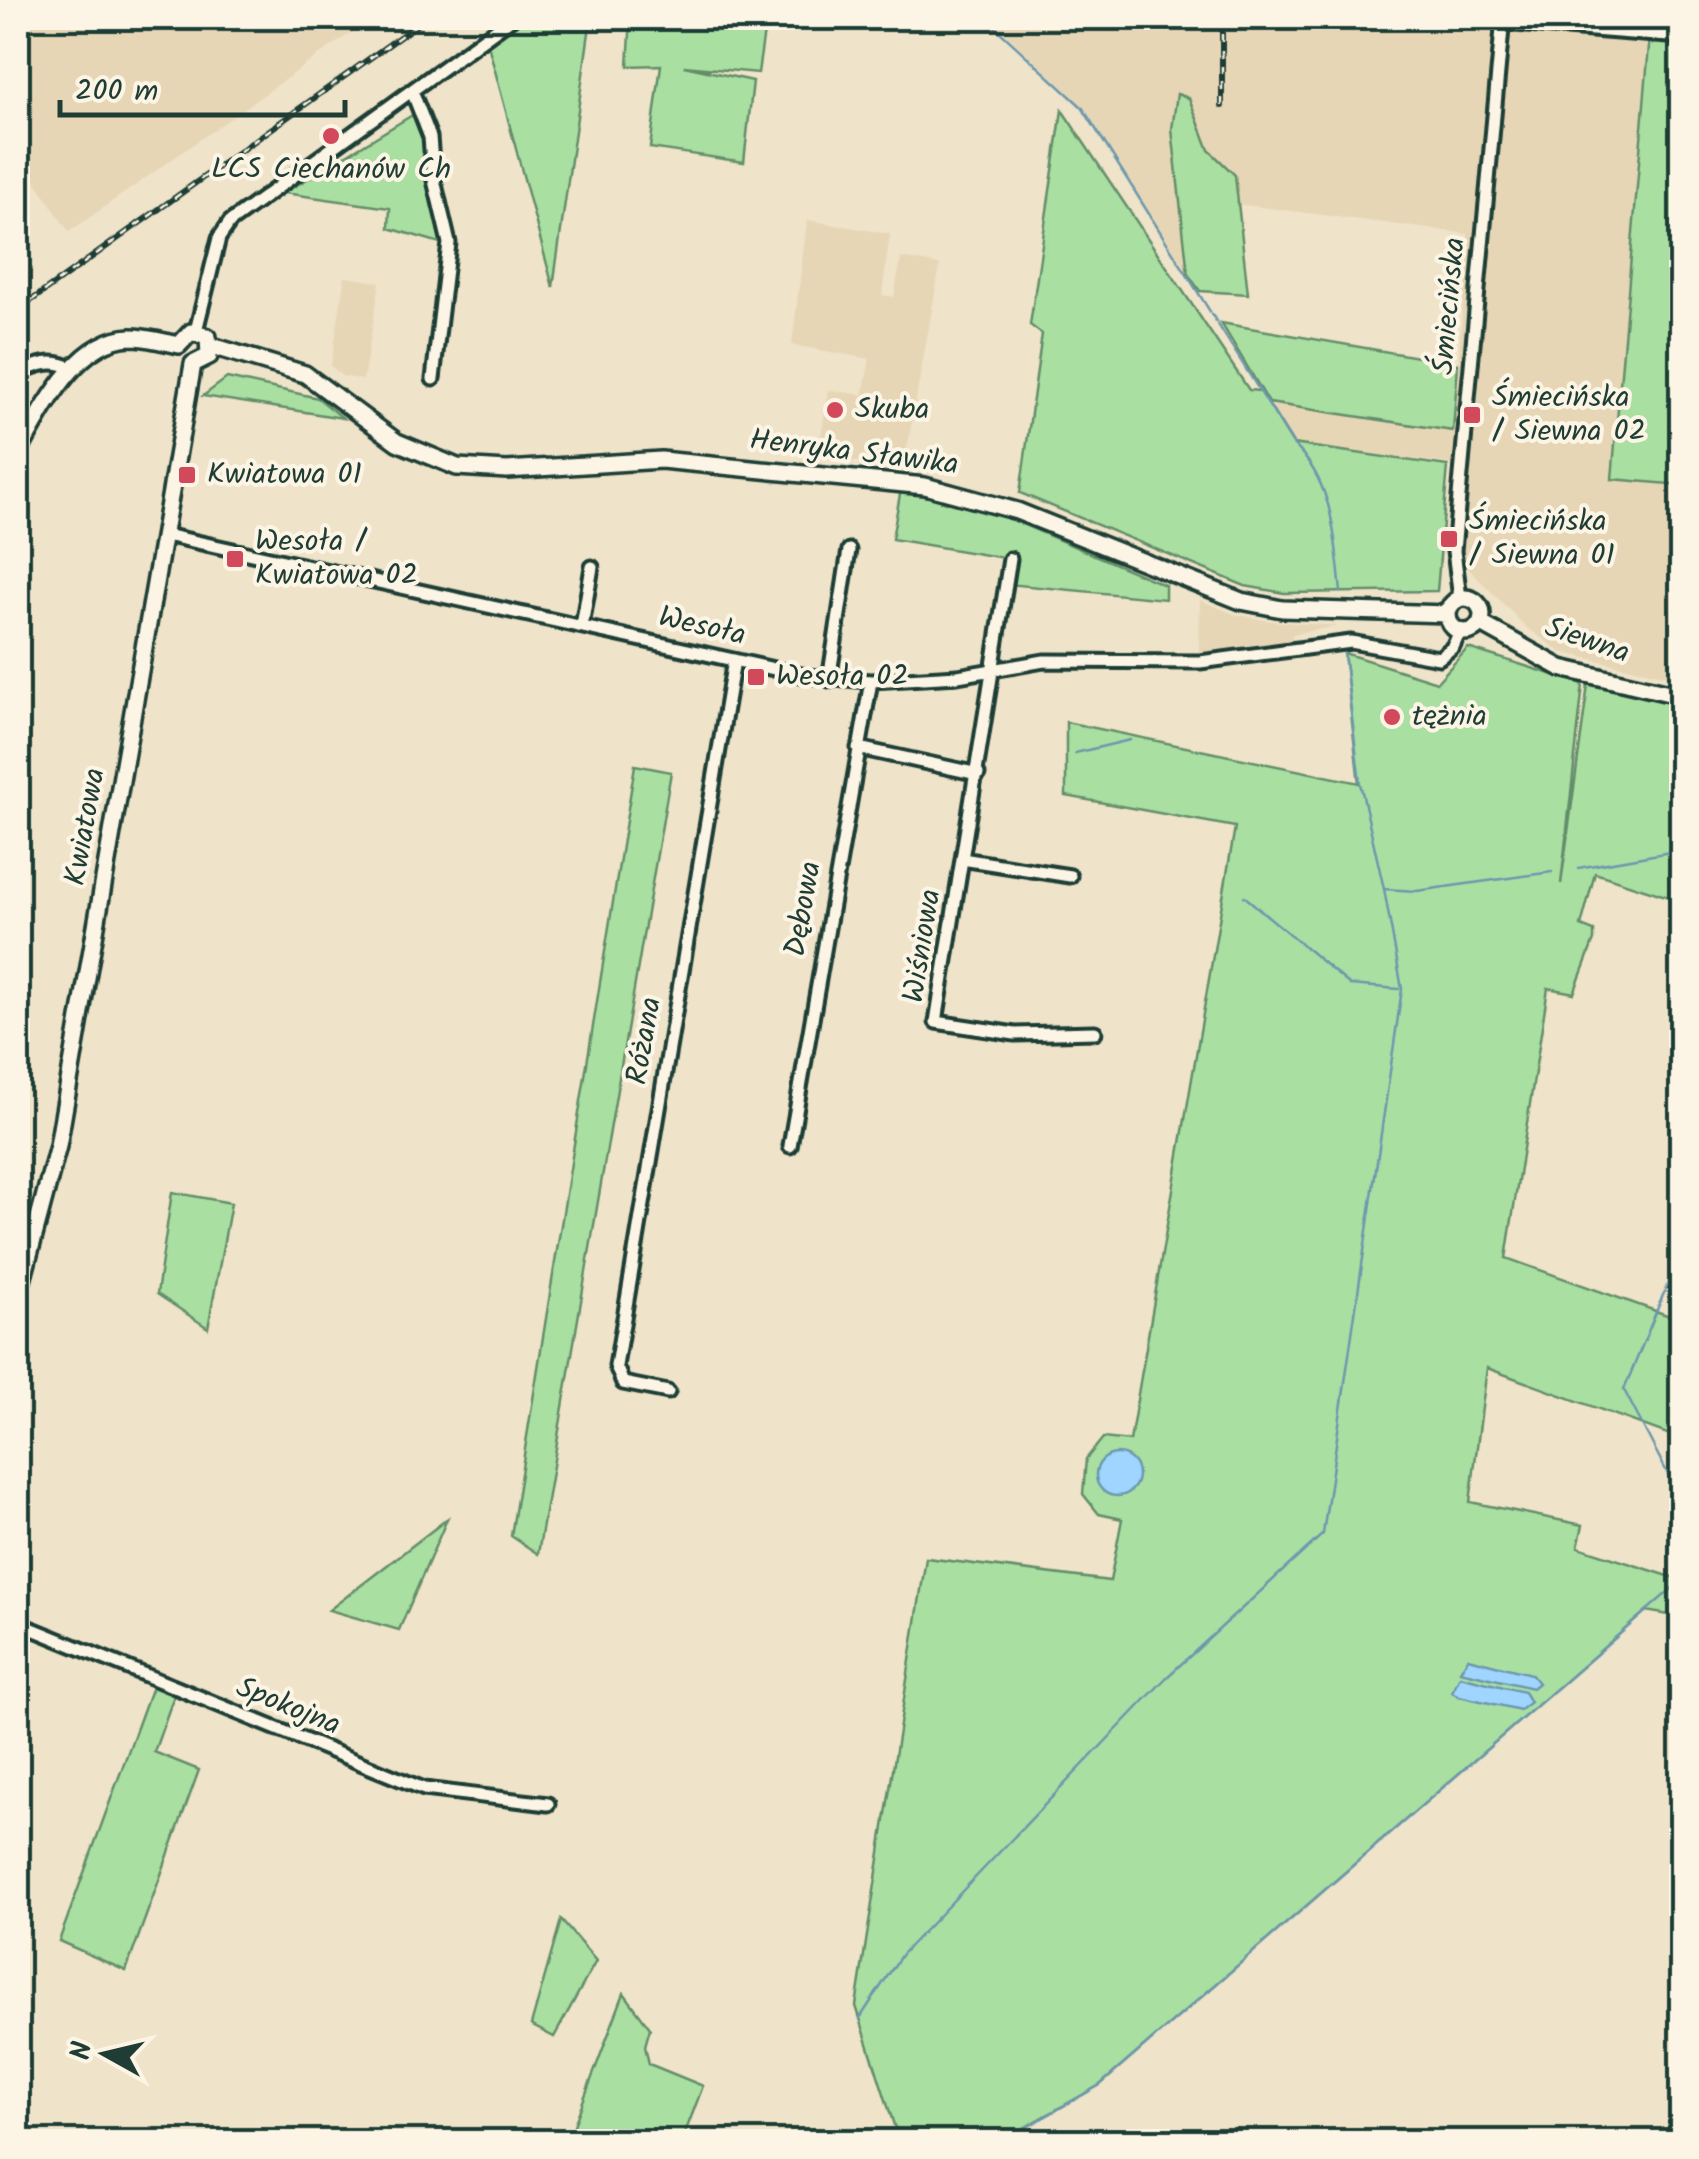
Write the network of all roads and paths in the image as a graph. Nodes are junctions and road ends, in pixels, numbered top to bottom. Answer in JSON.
{"nodes":[{"id":1,"x":512,"y":18,"type":"edge"},
{"id":2,"x":1502,"y":20,"type":"edge"},
{"id":3,"x":1682,"y":37,"type":"edge"},
{"id":4,"x":412,"y":91,"type":"junction"},
{"id":5,"x":196,"y":331,"type":"junction"},
{"id":6,"x":179,"y":344,"type":"junction"},
{"id":7,"x":211,"y":351,"type":"junction"},
{"id":8,"x":194,"y":364,"type":"junction"},
{"id":9,"x":73,"y":370,"type":"junction"},
{"id":10,"x":18,"y":373,"type":"edge"},
{"id":11,"x":433,"y":379,"type":"dead end"},
{"id":12,"x":18,"y":453,"type":"edge"},
{"id":13,"x":165,"y":535,"type":"junction"},
{"id":14,"x":848,"y":550,"type":"dead end"},
{"id":15,"x":1010,"y":559,"type":"dead end"},
{"id":16,"x":592,"y":567,"type":"dead end"},
{"id":17,"x":1460,"y":598,"type":"junction"},
{"id":18,"x":1448,"y":614,"type":"junction"},
{"id":19,"x":1480,"y":623,"type":"junction"},
{"id":20,"x":582,"y":626,"type":"junction"},
{"id":21,"x":1460,"y":632,"type":"junction"},
{"id":22,"x":734,"y":660,"type":"junction"},
{"id":23,"x":994,"y":669,"type":"junction"},
{"id":24,"x":828,"y":680,"type":"junction"},
{"id":25,"x":871,"y":682,"type":"junction"},
{"id":26,"x":1682,"y":696,"type":"edge"},
{"id":27,"x":858,"y":748,"type":"junction"},
{"id":28,"x":978,"y":774,"type":"junction"},
{"id":29,"x":962,"y":859,"type":"junction"},
{"id":30,"x":1070,"y":876,"type":"dead end"},
{"id":31,"x":1094,"y":1032,"type":"dead end"},
{"id":32,"x":790,"y":1146,"type":"dead end"},
{"id":33,"x":18,"y":1296,"type":"edge"},
{"id":34,"x":668,"y":1392,"type":"dead end"},
{"id":35,"x":18,"y":1623,"type":"edge"},
{"id":36,"x":548,"y":1804,"type":"dead end"}],
"edges":[{"from":1,"to":4,"type":"street"},
{"from":2,"to":3,"type":"street"},
{"from":2,"to":17,"type":"street","name":"Śmiecińska"},
{"from":4,"to":5,"type":"street"},
{"from":4,"to":11,"type":"street"},
{"from":5,"to":6,"type":"main road"},
{"from":5,"to":7,"type":"main road"},
{"from":6,"to":8,"type":"main road"},
{"from":6,"to":9,"type":"main road"},
{"from":7,"to":8,"type":"main road"},
{"from":7,"to":18,"type":"main road","name":"Henryka Sławika"},
{"from":8,"to":13,"type":"main road","name":"Kwiatowa"},
{"from":9,"to":10,"type":"street"},
{"from":9,"to":12,"type":"main road"},
{"from":13,"to":20,"type":"street","name":"Wesoła"},
{"from":13,"to":33,"type":"main road","name":"Kwiatowa"},
{"from":14,"to":24,"type":"street"},
{"from":15,"to":23,"type":"street","name":"Wiśniowa"},
{"from":16,"to":20,"type":"street"},
{"from":17,"to":18,"type":"main road"},
{"from":17,"to":19,"type":"main road"},
{"from":18,"to":21,"type":"main road"},
{"from":19,"to":21,"type":"main road"},
{"from":19,"to":26,"type":"main road","name":"Siewna"},
{"from":20,"to":22,"type":"street","name":"Wesoła"},
{"from":21,"to":23,"type":"street","name":"Wesoła"},
{"from":22,"to":24,"type":"street","name":"Wesoła"},
{"from":22,"to":34,"type":"street","name":"Różana"},
{"from":23,"to":25,"type":"street","name":"Wesoła"},
{"from":23,"to":28,"type":"street","name":"Wiśniowa"},
{"from":24,"to":25,"type":"street","name":"Wesoła"},
{"from":25,"to":27,"type":"street","name":"Dębowa"},
{"from":27,"to":28,"type":"street"},
{"from":27,"to":32,"type":"street","name":"Dębowa"},
{"from":28,"to":29,"type":"street","name":"Wiśniowa"},
{"from":29,"to":30,"type":"street","name":"Wiśniowa"},
{"from":29,"to":31,"type":"street","name":"Wiśniowa"},
{"from":35,"to":36,"type":"street","name":"Spokojna"}]}
